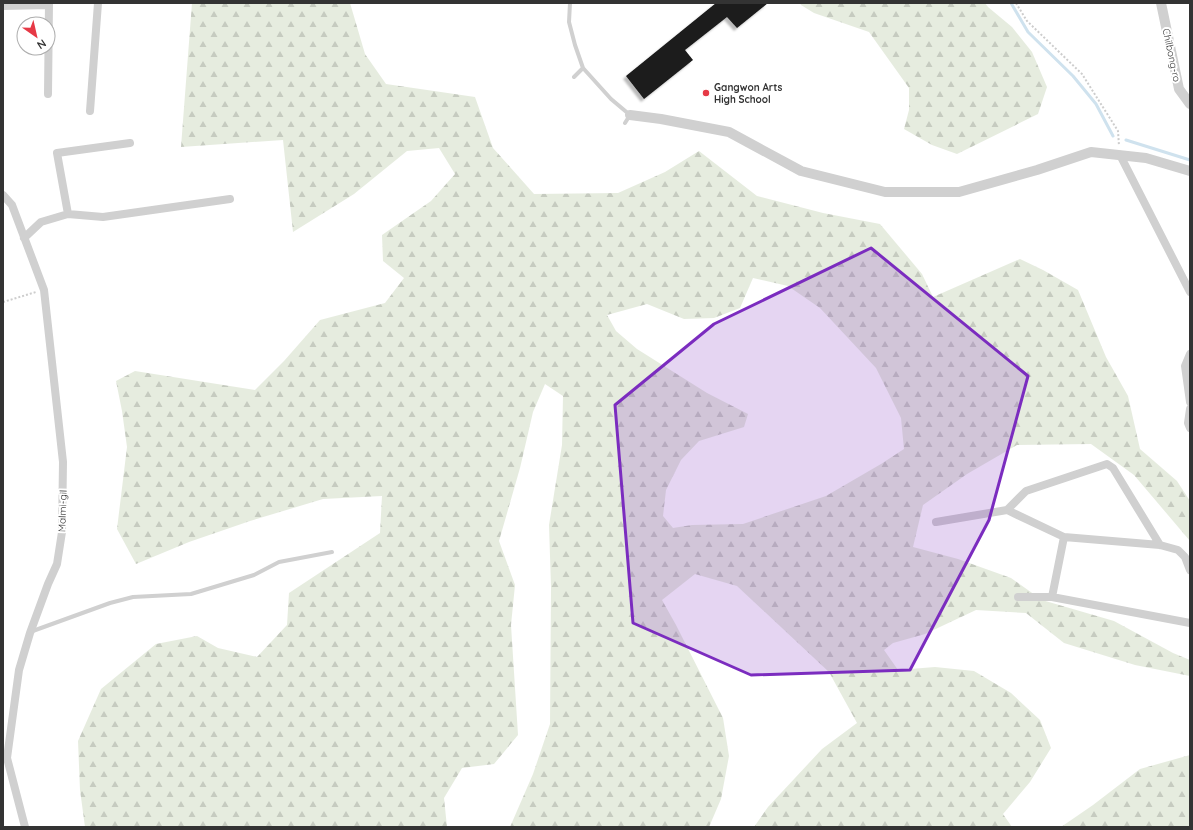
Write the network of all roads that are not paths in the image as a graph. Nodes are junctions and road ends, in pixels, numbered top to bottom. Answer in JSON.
{"nodes":[{"id":1,"x":98,"y":3,"type":"edge"},
{"id":2,"x":570,"y":3,"type":"edge"},
{"id":3,"x":1161,"y":3,"type":"edge"},
{"id":4,"x":49,"y":4,"type":"edge"},
{"id":5,"x":3,"y":6,"type":"edge"},
{"id":6,"x":583,"y":68,"type":"junction"},
{"id":7,"x":574,"y":77,"type":"dead end"},
{"id":8,"x":48,"y":94,"type":"dead end"},
{"id":9,"x":1190,"y":104,"type":"edge"},
{"id":10,"x":90,"y":111,"type":"dead end"},
{"id":11,"x":627,"y":118,"type":"joint"},
{"id":12,"x":130,"y":143,"type":"dead end"},
{"id":13,"x":1120,"y":155,"type":"junction"},
{"id":14,"x":1190,"y":171,"type":"edge"},
{"id":15,"x":3,"y":195,"type":"edge"},
{"id":16,"x":230,"y":199,"type":"dead end"},
{"id":17,"x":68,"y":214,"type":"junction"},
{"id":18,"x":24,"y":238,"type":"junction"},
{"id":19,"x":1190,"y":292,"type":"edge"},
{"id":20,"x":1190,"y":354,"type":"edge"},
{"id":21,"x":1190,"y":402,"type":"edge"},
{"id":22,"x":1190,"y":409,"type":"edge"},
{"id":23,"x":1190,"y":428,"type":"edge"},
{"id":24,"x":1006,"y":510,"type":"junction"},
{"id":25,"x":936,"y":522,"type":"dead end"},
{"id":26,"x":1064,"y":537,"type":"junction"},
{"id":27,"x":1160,"y":545,"type":"junction"},
{"id":28,"x":332,"y":552,"type":"dead end"},
{"id":29,"x":1190,"y":570,"type":"edge"},
{"id":30,"x":1018,"y":597,"type":"dead end"},
{"id":31,"x":1052,"y":597,"type":"junction"},
{"id":32,"x":1190,"y":623,"type":"edge"},
{"id":33,"x":30,"y":633,"type":"junction"},
{"id":34,"x":25,"y":827,"type":"edge"}],
"edges":[{"from":1,"to":10,"type":"street"},
{"from":2,"to":6,"type":"lane"},
{"from":3,"to":9,"type":"street","name":"Chilbong-ro"},
{"from":4,"to":5,"type":"street"},
{"from":4,"to":8,"type":"street"},
{"from":6,"to":7,"type":"lane"},
{"from":6,"to":11,"type":"lane"},
{"from":11,"to":13,"type":"street"},
{"from":12,"to":17,"type":"street"},
{"from":13,"to":14,"type":"street"},
{"from":13,"to":19,"type":"street"},
{"from":15,"to":18,"type":"street","name":"Malmi-gil"},
{"from":16,"to":17,"type":"street"},
{"from":17,"to":18,"type":"street"},
{"from":18,"to":33,"type":"street","name":"Malmi-gil"},
{"from":20,"to":21,"type":"street"},
{"from":22,"to":23,"type":"street"},
{"from":24,"to":25,"type":"street"},
{"from":24,"to":26,"type":"street"},
{"from":24,"to":27,"type":"street"},
{"from":26,"to":27,"type":"street"},
{"from":26,"to":31,"type":"street"},
{"from":27,"to":29,"type":"street"},
{"from":28,"to":33,"type":"lane"},
{"from":30,"to":31,"type":"street"},
{"from":31,"to":32,"type":"street"},
{"from":33,"to":34,"type":"street","name":"Malmi-gil"}]}
